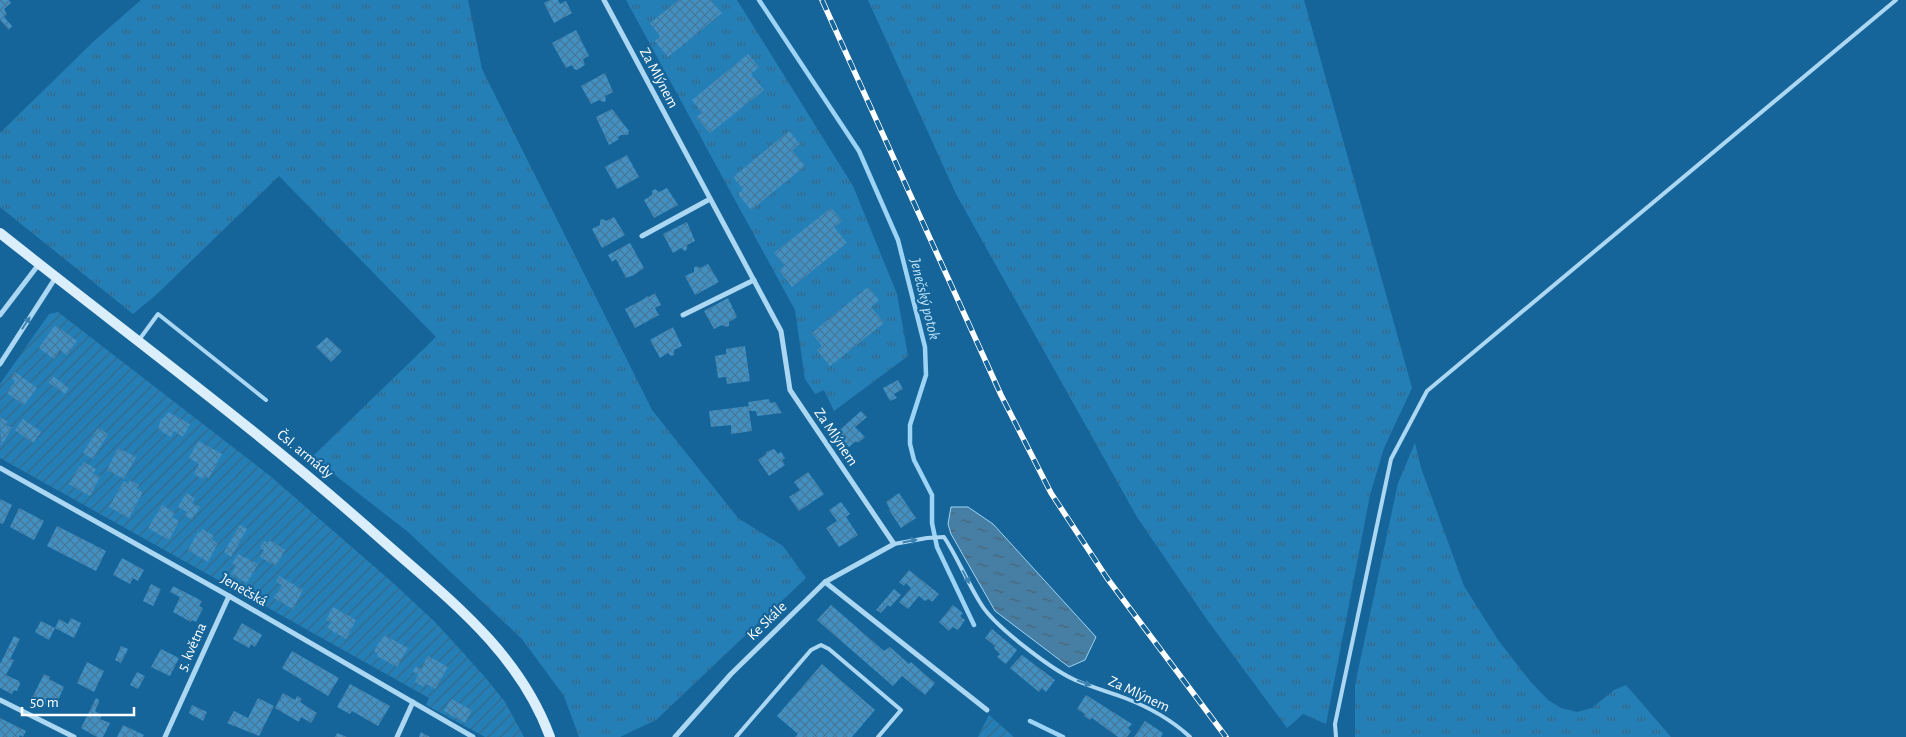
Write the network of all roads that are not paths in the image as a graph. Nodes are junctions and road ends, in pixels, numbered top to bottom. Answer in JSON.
{"nodes":[{"id":1,"x":604,"y":0,"type":"edge"},
{"id":2,"x":1896,"y":0,"type":"edge"},
{"id":3,"x":710,"y":199,"type":"junction"},
{"id":4,"x":0,"y":233,"type":"edge"},
{"id":5,"x":642,"y":236,"type":"dead end"},
{"id":6,"x":39,"y":264,"type":"junction"},
{"id":7,"x":56,"y":277,"type":"junction"},
{"id":8,"x":754,"y":280,"type":"junction"},
{"id":9,"x":0,"y":315,"type":"edge"},
{"id":10,"x":683,"y":315,"type":"dead end"},
{"id":11,"x":138,"y":341,"type":"junction"},
{"id":12,"x":0,"y":364,"type":"edge"},
{"id":13,"x":266,"y":400,"type":"dead end"},
{"id":14,"x":0,"y":468,"type":"edge"},
{"id":15,"x":894,"y":544,"type":"junction"},
{"id":16,"x":825,"y":582,"type":"junction"},
{"id":17,"x":229,"y":596,"type":"junction"},
{"id":18,"x":0,"y":700,"type":"edge"},
{"id":19,"x":413,"y":702,"type":"junction"},
{"id":20,"x":986,"y":710,"type":"dead end"},
{"id":21,"x":74,"y":737,"type":"edge"},
{"id":22,"x":165,"y":737,"type":"edge"},
{"id":23,"x":397,"y":737,"type":"edge"},
{"id":24,"x":473,"y":737,"type":"edge"},
{"id":25,"x":550,"y":737,"type":"edge"},
{"id":26,"x":676,"y":737,"type":"edge"},
{"id":27,"x":736,"y":737,"type":"edge"},
{"id":28,"x":878,"y":737,"type":"edge"},
{"id":29,"x":1190,"y":737,"type":"edge"},
{"id":30,"x":1336,"y":737,"type":"edge"}],
"edges":[{"from":1,"to":3,"type":"street","name":"Za Mlýnem"},
{"from":2,"to":30,"type":"lane"},
{"from":3,"to":5,"type":"street"},
{"from":3,"to":8,"type":"street","name":"Za Mlýnem"},
{"from":4,"to":6,"type":"main road","name":"Čsl. armády"},
{"from":6,"to":7,"type":"main road","name":"Čsl. armády"},
{"from":6,"to":9,"type":"street"},
{"from":7,"to":11,"type":"main road","name":"Čsl. armády"},
{"from":12,"to":7,"type":"street","one_way":true},
{"from":8,"to":10,"type":"street"},
{"from":8,"to":15,"type":"street","name":"Za Mlýnem"},
{"from":11,"to":13,"type":"lane"},
{"from":11,"to":25,"type":"main road","name":"Čsl. armády"},
{"from":14,"to":17,"type":"street","name":"Jenečská"},
{"from":15,"to":16,"type":"street","name":"Ke Skále"},
{"from":15,"to":29,"type":"lane","name":"Za Mlýnem","one_way":true},
{"from":16,"to":20,"type":"street"},
{"from":16,"to":26,"type":"street","name":"Ke Skále"},
{"from":17,"to":19,"type":"street","name":"Jenečská"},
{"from":17,"to":22,"type":"street","name":"5. května"},
{"from":18,"to":21,"type":"street"},
{"from":19,"to":23,"type":"street"},
{"from":19,"to":24,"type":"street","name":"Jenečská"},
{"from":27,"to":28,"type":"lane"}]}
